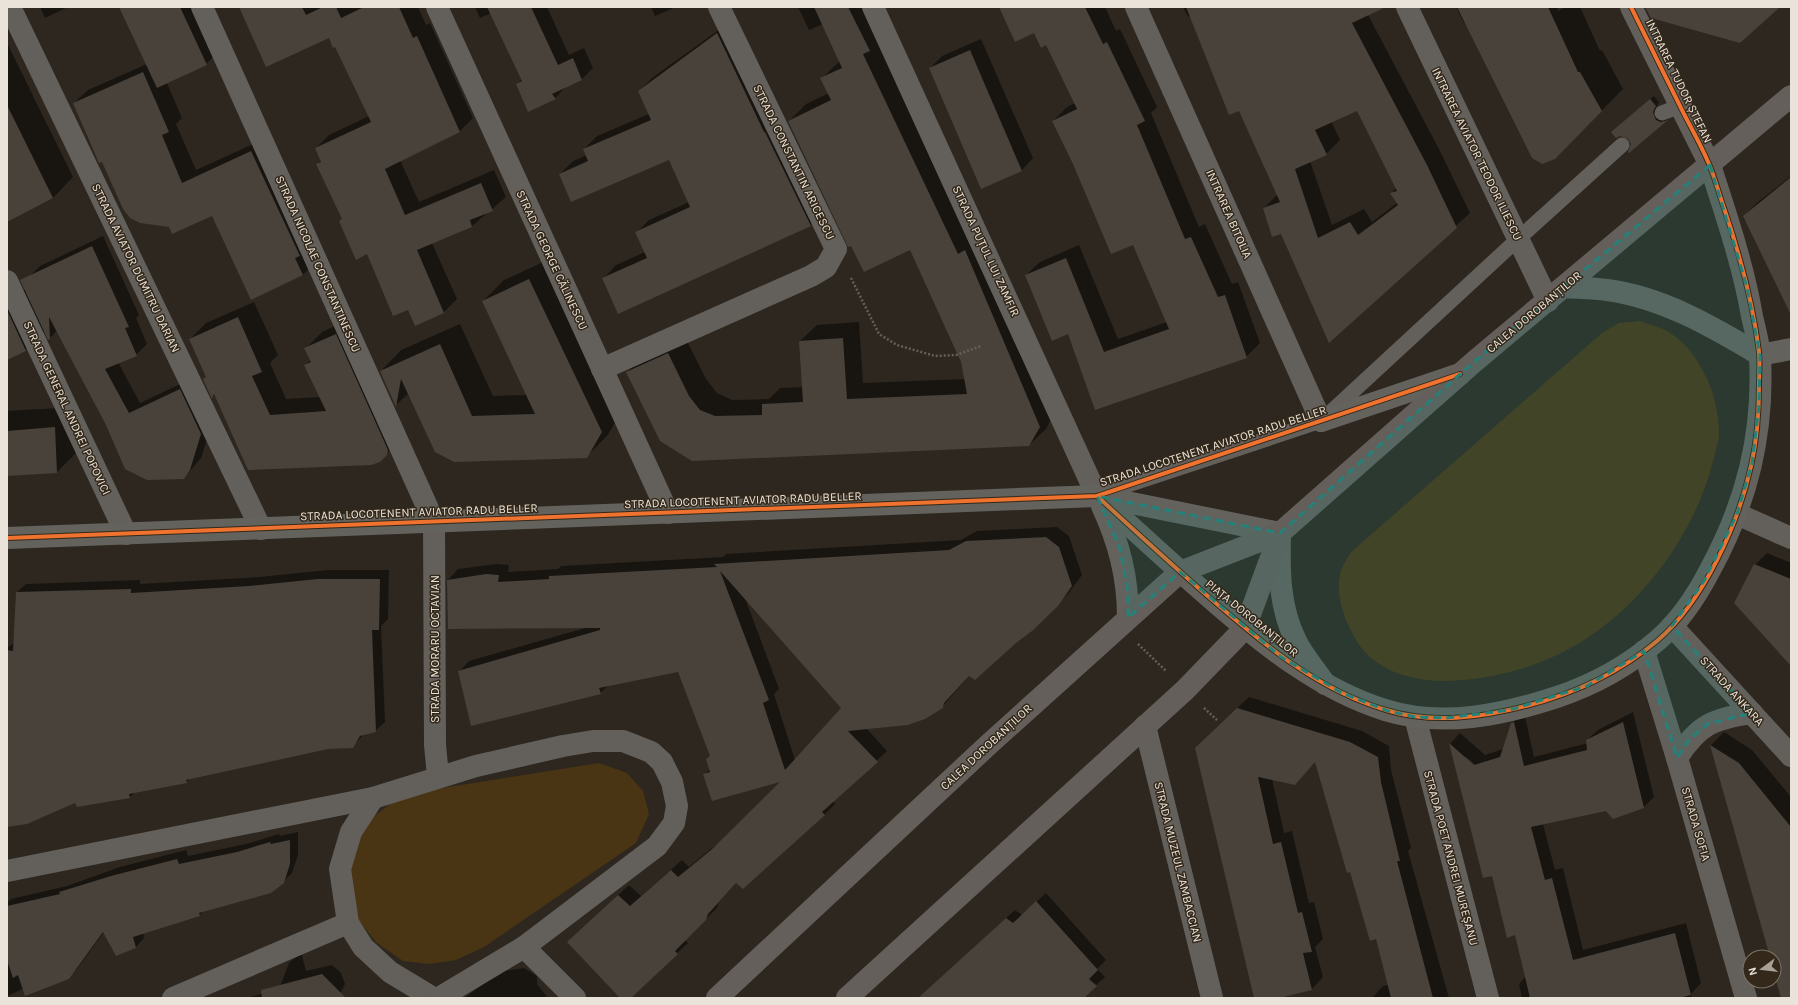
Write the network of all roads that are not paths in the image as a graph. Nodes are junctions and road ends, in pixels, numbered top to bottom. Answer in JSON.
{"nodes":[{"id":1,"x":10,"y":7,"type":"edge"},
{"id":2,"x":202,"y":7,"type":"edge"},
{"id":3,"x":437,"y":7,"type":"edge"},
{"id":4,"x":719,"y":7,"type":"edge"},
{"id":5,"x":873,"y":7,"type":"edge"},
{"id":6,"x":1136,"y":7,"type":"edge"},
{"id":7,"x":1407,"y":7,"type":"edge"},
{"id":8,"x":1631,"y":7,"type":"edge"},
{"id":9,"x":1791,"y":96,"type":"edge"},
{"id":10,"x":1622,"y":145,"type":"dead end"},
{"id":11,"x":1710,"y":165,"type":"junction"},
{"id":12,"x":1518,"y":239,"type":"junction"},
{"id":13,"x":7,"y":282,"type":"edge"},
{"id":14,"x":1564,"y":287,"type":"junction"},
{"id":15,"x":1548,"y":301,"type":"junction"},
{"id":16,"x":1791,"y":349,"type":"edge"},
{"id":17,"x":1760,"y":355,"type":"junction"},
{"id":18,"x":602,"y":369,"type":"junction"},
{"id":19,"x":1460,"y":374,"type":"junction"},
{"id":20,"x":1321,"y":421,"type":"junction"},
{"id":21,"x":1097,"y":496,"type":"junction"},
{"id":22,"x":668,"y":513,"type":"junction"},
{"id":23,"x":1737,"y":514,"type":"junction"},
{"id":24,"x":434,"y":522,"type":"junction"},
{"id":25,"x":261,"y":529,"type":"junction"},
{"id":26,"x":1280,"y":533,"type":"junction"},
{"id":27,"x":126,"y":534,"type":"junction"},
{"id":28,"x":7,"y":538,"type":"edge"},
{"id":29,"x":1791,"y":538,"type":"edge"},
{"id":30,"x":1180,"y":572,"type":"junction"},
{"id":31,"x":1123,"y":622,"type":"junction"},
{"id":32,"x":1672,"y":626,"type":"junction"},
{"id":33,"x":1245,"y":628,"type":"junction"},
{"id":34,"x":1644,"y":651,"type":"junction"},
{"id":35,"x":1326,"y":684,"type":"junction"},
{"id":36,"x":1752,"y":713,"type":"junction"},
{"id":37,"x":1414,"y":717,"type":"junction"},
{"id":38,"x":1145,"y":726,"type":"junction"},
{"id":39,"x":1791,"y":756,"type":"edge"},
{"id":40,"x":1677,"y":758,"type":"junction"},
{"id":41,"x":438,"y":776,"type":"junction"},
{"id":42,"x":373,"y":798,"type":"junction"},
{"id":43,"x":7,"y":871,"type":"edge"},
{"id":44,"x":348,"y":923,"type":"junction"},
{"id":45,"x":524,"y":947,"type":"junction"},
{"id":46,"x":173,"y":998,"type":"edge"},
{"id":47,"x":433,"y":998,"type":"edge"},
{"id":48,"x":439,"y":998,"type":"edge"},
{"id":49,"x":575,"y":998,"type":"edge"},
{"id":50,"x":717,"y":998,"type":"edge"},
{"id":51,"x":847,"y":998,"type":"edge"},
{"id":52,"x":1212,"y":998,"type":"edge"},
{"id":53,"x":1488,"y":998,"type":"edge"},
{"id":54,"x":1746,"y":998,"type":"edge"}],
"edges":[{"from":1,"to":25,"type":"street","name":"STRADA AVIATOR DUMITRU DARIAN"},
{"from":2,"to":24,"type":"street","name":"STRADA NICOLAE CONSTANTINESCU"},
{"from":3,"to":18,"type":"street","name":"STRADA GEORGE CĂLINESCU"},
{"from":4,"to":18,"type":"street","name":"STRADA CONSTANTIN ARICESCU"},
{"from":5,"to":21,"type":"street","name":"STRADA PUȚUL LUI ZAMFIR"},
{"from":6,"to":20,"type":"street","name":"INTRAREA BITOLIA"},
{"from":7,"to":12,"type":"street","name":"INTRAREA AVIATOR TEODOR ILIESCU"},
{"from":8,"to":11,"type":"street","name":"INTRAREA TUDOR ȘTEFAN"},
{"from":9,"to":11,"type":"main road","name":"CALEA DOROBANȚILOR"},
{"from":10,"to":12,"type":"lane"},
{"from":11,"to":14,"type":"main road","name":"CALEA DOROBANȚILOR"},
{"from":11,"to":17,"type":"street","name":"PIAȚA DOROBANȚILOR"},
{"from":12,"to":15,"type":"street","name":"INTRAREA AVIATOR TEODOR ILIESCU"},
{"from":12,"to":20,"type":"lane"},
{"from":13,"to":27,"type":"street","name":"STRADA GENERAL ANDREI POPOVICI"},
{"from":14,"to":15,"type":"main road","name":"CALEA DOROBANȚILOR"},
{"from":14,"to":17,"type":"street"},
{"from":15,"to":19,"type":"main road","name":"CALEA DOROBANȚILOR"},
{"from":16,"to":17,"type":"street"},
{"from":17,"to":23,"type":"street","name":"PIAȚA DOROBANȚILOR"},
{"from":18,"to":22,"type":"street","name":"STRADA GEORGE CĂLINESCU"},
{"from":19,"to":20,"type":"street","name":"STRADA LOCOTENENT AVIATOR RADU BELLER"},
{"from":19,"to":26,"type":"main road","name":"CALEA DOROBANȚILOR"},
{"from":20,"to":21,"type":"lane","name":"STRADA LOCOTENENT AVIATOR RADU BELLER"},
{"from":21,"to":22,"type":"street","name":"STRADA LOCOTENENT AVIATOR RADU BELLER"},
{"from":21,"to":26,"type":"street"},
{"from":21,"to":30,"type":"street","name":"PIAȚA DOROBANȚILOR"},
{"from":21,"to":31,"type":"street"},
{"from":22,"to":24,"type":"street","name":"STRADA LOCOTENENT AVIATOR RADU BELLER"},
{"from":23,"to":29,"type":"street"},
{"from":23,"to":32,"type":"street","name":"PIAȚA DOROBANȚILOR"},
{"from":24,"to":25,"type":"street","name":"STRADA LOCOTENENT AVIATOR RADU BELLER"},
{"from":24,"to":41,"type":"street","name":"STRADA MORARU OCTAVIAN"},
{"from":25,"to":27,"type":"street","name":"STRADA LOCOTENENT AVIATOR RADU BELLER"},
{"from":26,"to":30,"type":"main road","name":"CALEA DOROBANȚILOR"},
{"from":26,"to":33,"type":"main road","name":"CALEA DOROBANȚILOR"},
{"from":26,"to":35,"type":"street"},
{"from":27,"to":28,"type":"street","name":"STRADA LOCOTENENT AVIATOR RADU BELLER"},
{"from":30,"to":31,"type":"main road","name":"CALEA DOROBANȚILOR"},
{"from":30,"to":33,"type":"street","name":"PIAȚA DOROBANȚILOR"},
{"from":31,"to":50,"type":"main road","name":"CALEA DOROBANȚILOR"},
{"from":32,"to":34,"type":"street","name":"PIAȚA DOROBANȚILOR"},
{"from":32,"to":36,"type":"street","name":"STRADA ANKARA"},
{"from":33,"to":35,"type":"street","name":"PIAȚA DOROBANȚILOR"},
{"from":33,"to":38,"type":"main road","name":"CALEA DOROBANȚILOR"},
{"from":34,"to":37,"type":"street","name":"PIAȚA DOROBANȚILOR"},
{"from":34,"to":40,"type":"street","name":"STRADA SOFIA"},
{"from":35,"to":37,"type":"street","name":"PIAȚA DOROBANȚILOR"},
{"from":36,"to":39,"type":"street","name":"STRADA ANKARA"},
{"from":36,"to":40,"type":"street"},
{"from":37,"to":53,"type":"street","name":"STRADA POET ANDREI MUREȘANU"},
{"from":38,"to":51,"type":"main road","name":"CALEA DOROBANȚILOR"},
{"from":38,"to":52,"type":"street","name":"STRADA MUZEUL ZAMBACCIAN"},
{"from":40,"to":54,"type":"street","name":"STRADA SOFIA"},
{"from":41,"to":42,"type":"street"},
{"from":41,"to":45,"type":"street"},
{"from":42,"to":43,"type":"street"},
{"from":42,"to":44,"type":"street"},
{"from":44,"to":46,"type":"street"},
{"from":44,"to":47,"type":"street"},
{"from":45,"to":48,"type":"street"},
{"from":45,"to":49,"type":"street"}]}
